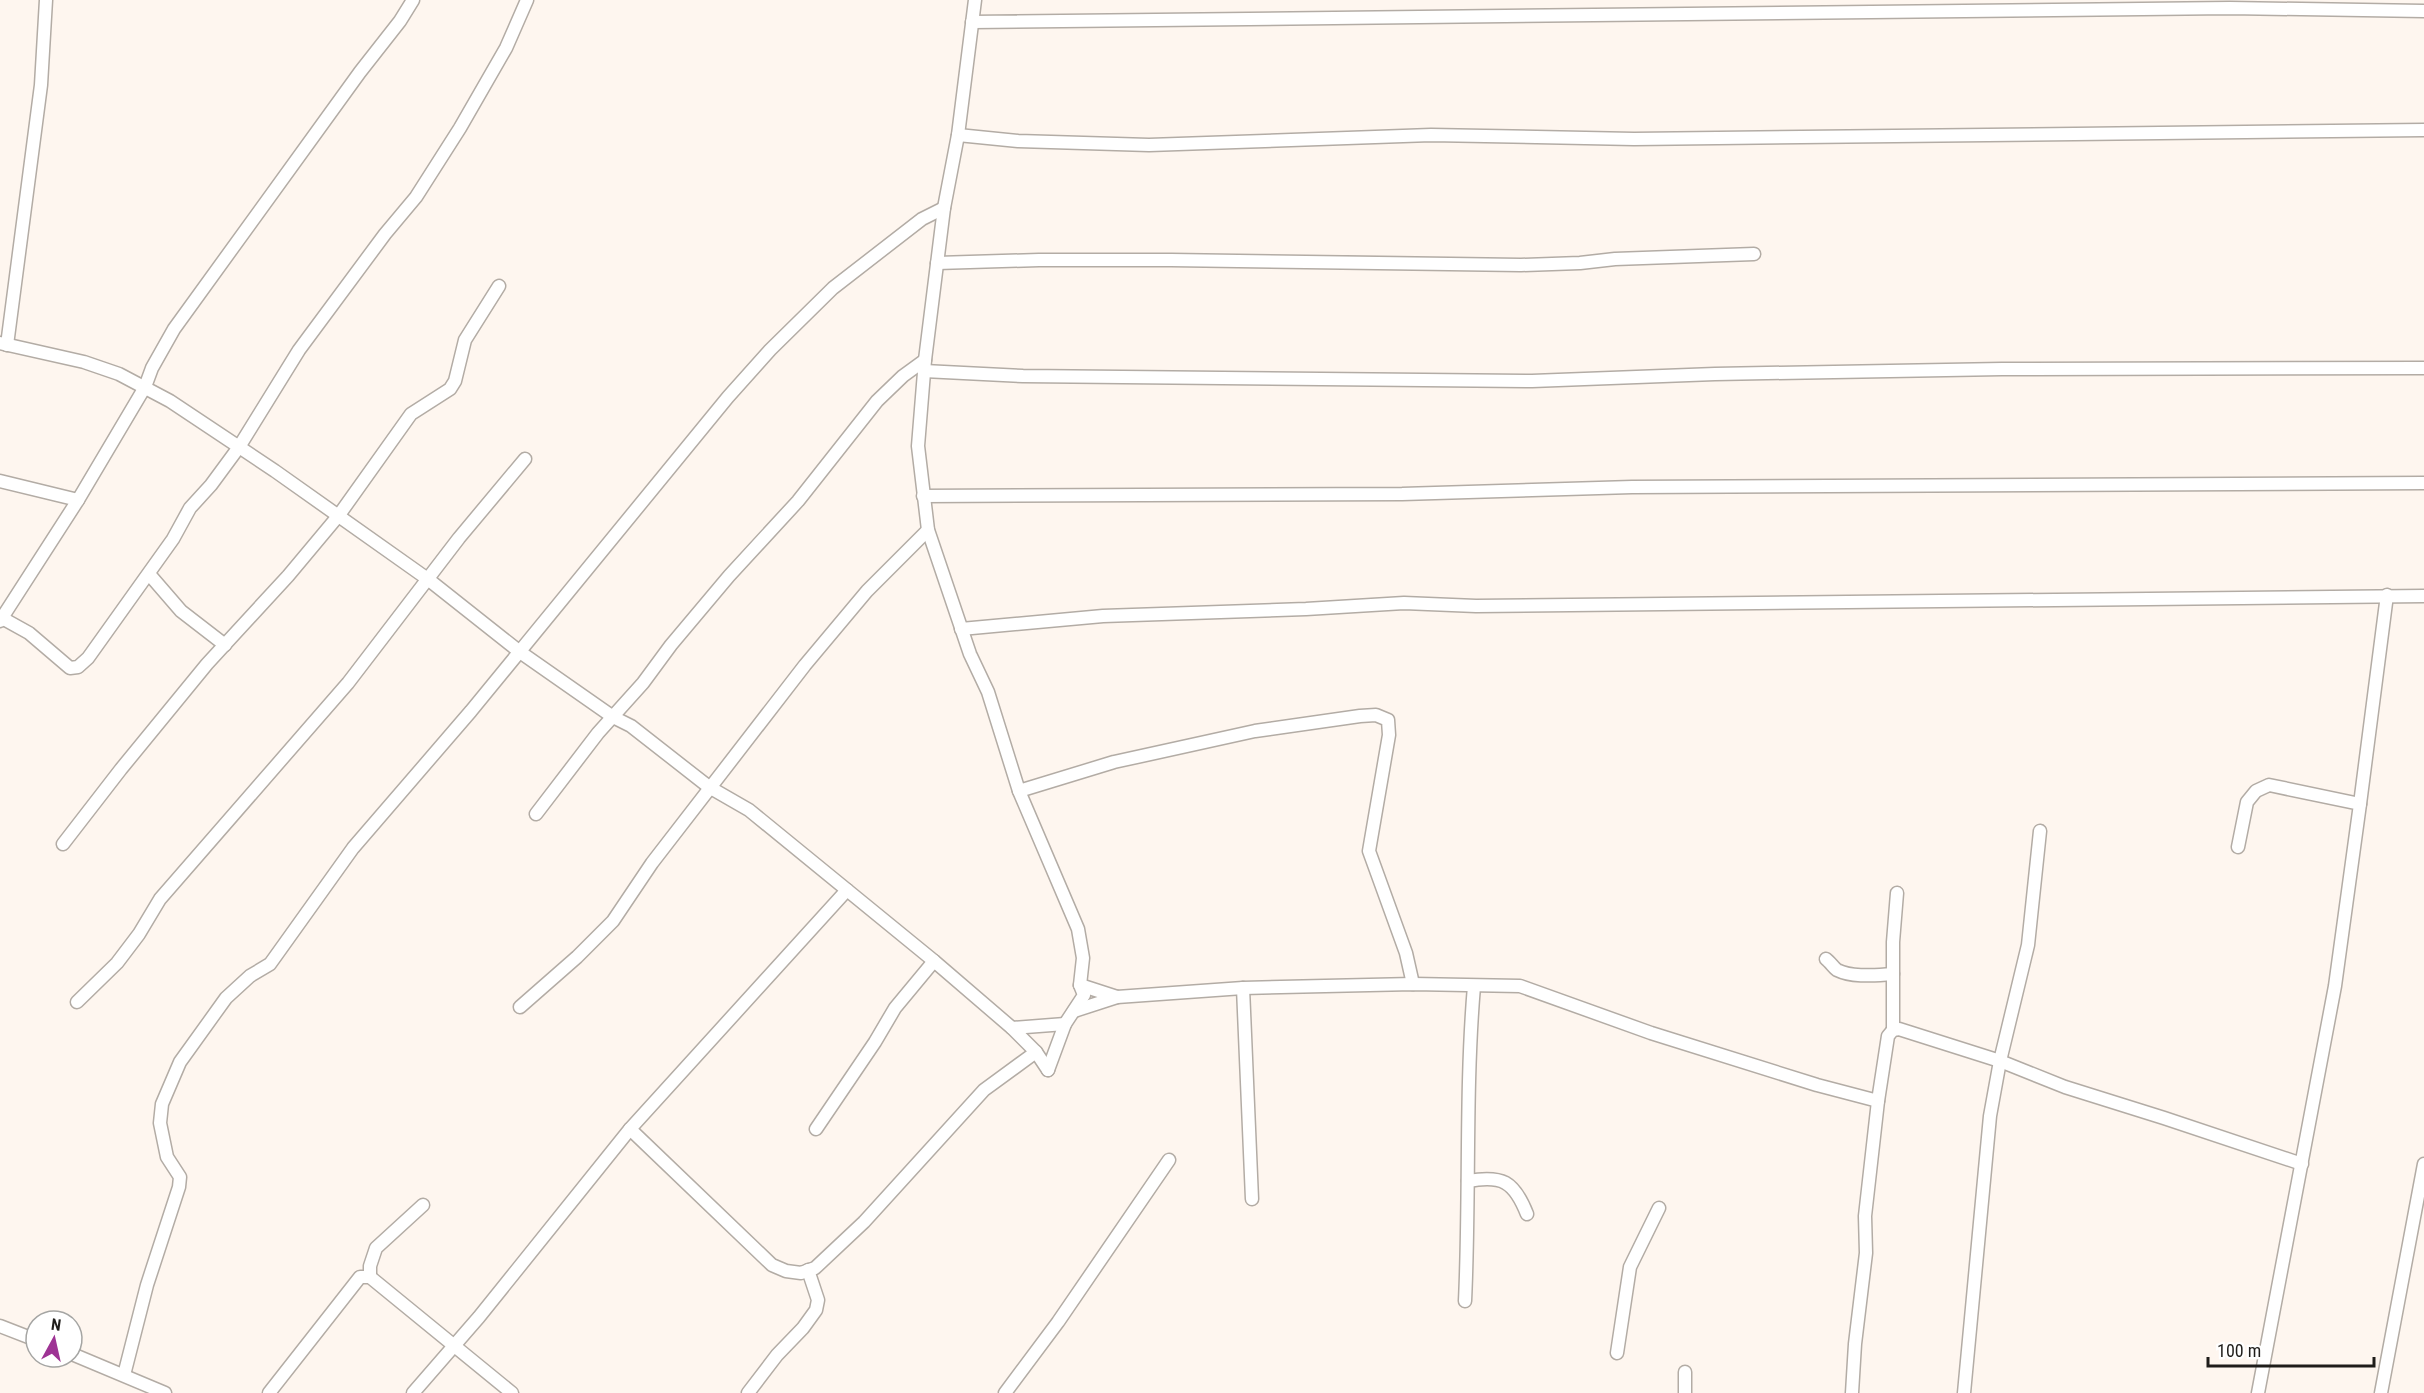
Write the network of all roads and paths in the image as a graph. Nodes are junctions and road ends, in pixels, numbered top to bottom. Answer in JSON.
{"nodes":[{"id":1,"x":46,"y":0,"type":"edge"},
{"id":2,"x":527,"y":0,"type":"edge"},
{"id":3,"x":975,"y":0,"type":"edge"},
{"id":4,"x":410,"y":1,"type":"edge"},
{"id":5,"x":2424,"y":11,"type":"edge"},
{"id":6,"x":972,"y":22,"type":"junction"},
{"id":7,"x":2424,"y":130,"type":"edge"},
{"id":8,"x":958,"y":135,"type":"junction"},
{"id":9,"x":944,"y":208,"type":"junction"},
{"id":10,"x":1754,"y":254,"type":"dead end"},
{"id":11,"x":937,"y":263,"type":"junction"},
{"id":12,"x":499,"y":286,"type":"dead end"},
{"id":13,"x":4,"y":344,"type":"edge"},
{"id":14,"x":924,"y":365,"type":"junction"},
{"id":15,"x":2424,"y":368,"type":"edge"},
{"id":16,"x":145,"y":387,"type":"junction"},
{"id":17,"x":239,"y":447,"type":"junction"},
{"id":18,"x":525,"y":459,"type":"dead end"},
{"id":19,"x":0,"y":481,"type":"edge"},
{"id":20,"x":2424,"y":483,"type":"edge"},
{"id":21,"x":923,"y":496,"type":"junction"},
{"id":22,"x":78,"y":500,"type":"junction"},
{"id":23,"x":339,"y":516,"type":"junction"},
{"id":24,"x":928,"y":530,"type":"junction"},
{"id":25,"x":149,"y":574,"type":"junction"},
{"id":26,"x":429,"y":580,"type":"junction"},
{"id":27,"x":2387,"y":595,"type":"junction"},
{"id":28,"x":2424,"y":596,"type":"edge"},
{"id":29,"x":6,"y":602,"type":"edge"},
{"id":30,"x":1,"y":620,"type":"edge"},
{"id":31,"x":961,"y":629,"type":"junction"},
{"id":32,"x":225,"y":645,"type":"junction"},
{"id":33,"x":520,"y":652,"type":"junction"},
{"id":34,"x":612,"y":717,"type":"junction"},
{"id":35,"x":709,"y":787,"type":"junction"},
{"id":36,"x":1019,"y":791,"type":"junction"},
{"id":37,"x":2360,"y":804,"type":"junction"},
{"id":38,"x":536,"y":814,"type":"dead end"},
{"id":39,"x":2040,"y":831,"type":"dead end"},
{"id":40,"x":63,"y":844,"type":"dead end"},
{"id":41,"x":2238,"y":847,"type":"dead end"},
{"id":42,"x":847,"y":890,"type":"junction"},
{"id":43,"x":1897,"y":893,"type":"dead end"},
{"id":44,"x":1827,"y":959,"type":"dead end"},
{"id":45,"x":934,"y":961,"type":"junction"},
{"id":46,"x":1893,"y":974,"type":"junction"},
{"id":47,"x":1413,"y":984,"type":"junction"},
{"id":48,"x":1080,"y":985,"type":"junction"},
{"id":49,"x":1474,"y":986,"type":"junction"},
{"id":50,"x":1243,"y":988,"type":"junction"},
{"id":51,"x":1117,"y":997,"type":"junction"},
{"id":52,"x":77,"y":1002,"type":"dead end"},
{"id":53,"x":520,"y":1007,"type":"dead end"},
{"id":54,"x":1074,"y":1011,"type":"junction"},
{"id":55,"x":1065,"y":1024,"type":"junction"},
{"id":56,"x":1012,"y":1028,"type":"junction"},
{"id":57,"x":1893,"y":1030,"type":"junction"},
{"id":58,"x":1035,"y":1052,"type":"junction"},
{"id":59,"x":2000,"y":1061,"type":"junction"},
{"id":60,"x":1878,"y":1101,"type":"junction"},
{"id":61,"x":630,"y":1129,"type":"junction"},
{"id":62,"x":816,"y":1130,"type":"dead end"},
{"id":63,"x":1169,"y":1160,"type":"dead end"},
{"id":64,"x":2302,"y":1164,"type":"junction"},
{"id":65,"x":2424,"y":1164,"type":"edge"},
{"id":66,"x":1468,"y":1181,"type":"junction"},
{"id":67,"x":1252,"y":1199,"type":"dead end"},
{"id":68,"x":423,"y":1205,"type":"dead end"},
{"id":69,"x":1659,"y":1208,"type":"dead end"},
{"id":70,"x":1527,"y":1214,"type":"dead end"},
{"id":71,"x":808,"y":1270,"type":"junction"},
{"id":72,"x":370,"y":1277,"type":"junction"},
{"id":73,"x":1465,"y":1300,"type":"dead end"},
{"id":74,"x":0,"y":1326,"type":"edge"},
{"id":75,"x":24,"y":1335,"type":"edge"},
{"id":76,"x":454,"y":1347,"type":"junction"},
{"id":77,"x":1617,"y":1353,"type":"dead end"},
{"id":78,"x":84,"y":1359,"type":"edge"},
{"id":79,"x":1685,"y":1372,"type":"dead end"},
{"id":80,"x":124,"y":1375,"type":"junction"},
{"id":81,"x":165,"y":1393,"type":"edge"},
{"id":82,"x":269,"y":1393,"type":"edge"},
{"id":83,"x":414,"y":1393,"type":"edge"},
{"id":84,"x":512,"y":1393,"type":"edge"},
{"id":85,"x":748,"y":1393,"type":"edge"},
{"id":86,"x":1005,"y":1393,"type":"edge"},
{"id":87,"x":1684,"y":1393,"type":"edge"},
{"id":88,"x":1852,"y":1393,"type":"edge"},
{"id":89,"x":1964,"y":1393,"type":"edge"},
{"id":90,"x":2258,"y":1393,"type":"edge"},
{"id":91,"x":2381,"y":1393,"type":"edge"}],
"edges":[{"from":1,"to":13,"type":"street"},
{"from":2,"to":17,"type":"street"},
{"from":3,"to":6,"type":"street"},
{"from":4,"to":16,"type":"street"},
{"from":5,"to":6,"type":"street"},
{"from":6,"to":8,"type":"street"},
{"from":7,"to":8,"type":"street"},
{"from":8,"to":9,"type":"street"},
{"from":9,"to":11,"type":"street"},
{"from":9,"to":33,"type":"street"},
{"from":10,"to":11,"type":"street"},
{"from":11,"to":14,"type":"street"},
{"from":12,"to":23,"type":"street"},
{"from":13,"to":16,"type":"street"},
{"from":14,"to":15,"type":"street"},
{"from":14,"to":21,"type":"street"},
{"from":14,"to":34,"type":"street"},
{"from":16,"to":17,"type":"street"},
{"from":16,"to":22,"type":"street"},
{"from":17,"to":23,"type":"street"},
{"from":17,"to":25,"type":"street"},
{"from":18,"to":26,"type":"street"},
{"from":19,"to":22,"type":"street"},
{"from":20,"to":21,"type":"street"},
{"from":21,"to":24,"type":"street"},
{"from":22,"to":29,"type":"street"},
{"from":23,"to":26,"type":"street"},
{"from":23,"to":32,"type":"street"},
{"from":24,"to":31,"type":"street"},
{"from":24,"to":35,"type":"street"},
{"from":25,"to":30,"type":"street"},
{"from":25,"to":32,"type":"street"},
{"from":26,"to":33,"type":"street"},
{"from":26,"to":52,"type":"street"},
{"from":27,"to":28,"type":"street"},
{"from":27,"to":31,"type":"street"},
{"from":27,"to":37,"type":"street"},
{"from":29,"to":30,"type":"street"},
{"from":31,"to":36,"type":"street"},
{"from":32,"to":40,"type":"street"},
{"from":33,"to":34,"type":"street"},
{"from":33,"to":80,"type":"street"},
{"from":34,"to":35,"type":"street"},
{"from":34,"to":38,"type":"street"},
{"from":35,"to":42,"type":"street"},
{"from":35,"to":53,"type":"street"},
{"from":36,"to":47,"type":"street"},
{"from":36,"to":48,"type":"street"},
{"from":37,"to":41,"type":"street"},
{"from":37,"to":64,"type":"street"},
{"from":39,"to":59,"type":"street"},
{"from":42,"to":45,"type":"street"},
{"from":42,"to":61,"type":"street"},
{"from":43,"to":46,"type":"street"},
{"from":44,"to":46,"type":"street"},
{"from":45,"to":56,"type":"street"},
{"from":45,"to":62,"type":"street"},
{"from":46,"to":57,"type":"street"},
{"from":47,"to":49,"type":"street"},
{"from":47,"to":50,"type":"street"},
{"from":48,"to":51,"type":"street"},
{"from":48,"to":54,"type":"street"},
{"from":49,"to":60,"type":"street"},
{"from":49,"to":66,"type":"street"},
{"from":50,"to":51,"type":"street"},
{"from":50,"to":67,"type":"street"},
{"from":51,"to":54,"type":"street"},
{"from":54,"to":55,"type":"street"},
{"from":55,"to":56,"type":"street"},
{"from":55,"to":58,"type":"street"},
{"from":56,"to":58,"type":"street"},
{"from":57,"to":59,"type":"street"},
{"from":57,"to":60,"type":"street"},
{"from":58,"to":71,"type":"street"},
{"from":59,"to":64,"type":"street"},
{"from":59,"to":89,"type":"street"},
{"from":60,"to":88,"type":"street"},
{"from":61,"to":71,"type":"street"},
{"from":61,"to":76,"type":"street"},
{"from":63,"to":86,"type":"street"},
{"from":64,"to":90,"type":"street"},
{"from":65,"to":91,"type":"street"},
{"from":66,"to":70,"type":"street"},
{"from":66,"to":73,"type":"street"},
{"from":68,"to":72,"type":"street"},
{"from":69,"to":77,"type":"street"},
{"from":71,"to":85,"type":"street"},
{"from":72,"to":76,"type":"street"},
{"from":72,"to":82,"type":"street"},
{"from":74,"to":75,"type":"street"},
{"from":76,"to":83,"type":"street"},
{"from":76,"to":84,"type":"street"},
{"from":78,"to":80,"type":"street"},
{"from":79,"to":87,"type":"street"},
{"from":80,"to":81,"type":"street"}]}
